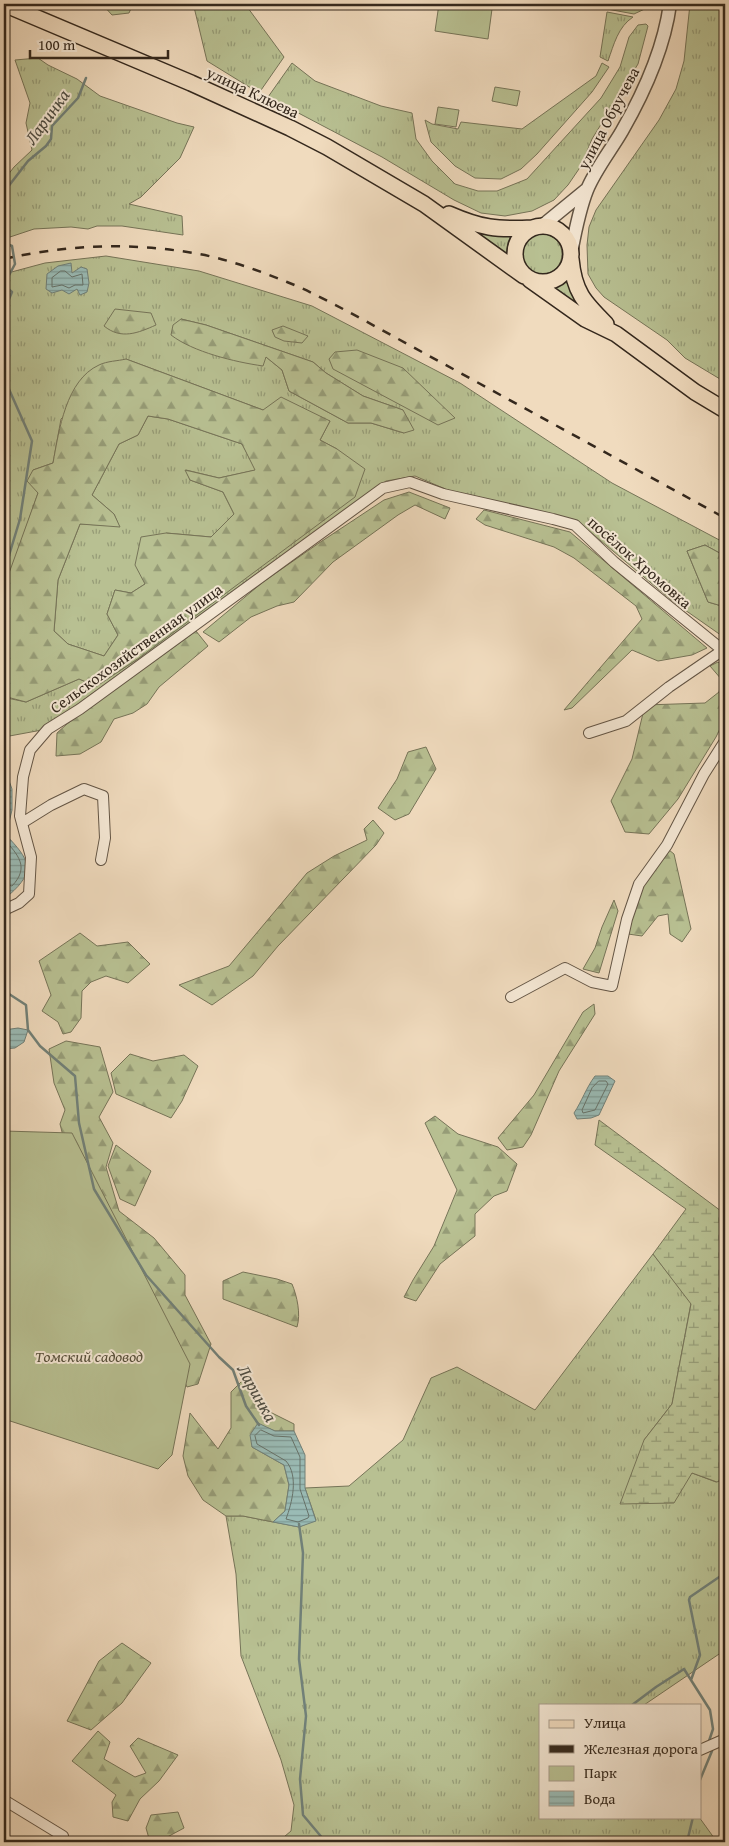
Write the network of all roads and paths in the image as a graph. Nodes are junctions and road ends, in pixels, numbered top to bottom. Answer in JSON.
{"nodes":[{"id":1,"x":4,"y":4,"type":"edge"},
{"id":2,"x":670,"y":4,"type":"edge"},
{"id":3,"x":588,"y":188,"type":"junction"},
{"id":4,"x":424,"y":204,"type":"junction"},
{"id":5,"x":537,"y":227,"type":"junction"},
{"id":6,"x":571,"y":253,"type":"junction"},
{"id":7,"x":527,"y":278,"type":"junction"},
{"id":8,"x":616,"y":334,"type":"junction"},
{"id":9,"x":725,"y":410,"type":"edge"},
{"id":10,"x":410,"y":482,"type":"joint"},
{"id":11,"x":724,"y":651,"type":"edge"},
{"id":12,"x":589,"y":733,"type":"dead end"},
{"id":13,"x":725,"y":741,"type":"edge"},
{"id":14,"x":22,"y":823,"type":"junction"},
{"id":15,"x":101,"y":860,"type":"dead end"},
{"id":16,"x":4,"y":910,"type":"edge"},
{"id":17,"x":511,"y":997,"type":"dead end"},
{"id":18,"x":725,"y":1738,"type":"edge"},
{"id":19,"x":702,"y":1749,"type":"edge"},
{"id":20,"x":4,"y":1800,"type":"edge"},
{"id":21,"x":62,"y":1836,"type":"dead end"}],
"edges":[{"from":1,"to":4,"type":"main road","name":"улица Клюева"},
{"from":2,"to":3,"type":"street","name":"улица Обручева"},
{"from":3,"to":5,"type":"street","name":"улица Обручева"},
{"from":3,"to":6,"type":"street","name":"улица Обручева"},
{"from":4,"to":5,"type":"main road","name":"улица Клюева"},
{"from":4,"to":7,"type":"main road","name":"улица Клюева"},
{"from":5,"to":6,"type":"main road"},
{"from":5,"to":7,"type":"main road"},
{"from":6,"to":7,"type":"main road"},
{"from":6,"to":8,"type":"main road","name":"улица Клюева"},
{"from":7,"to":8,"type":"main road","name":"улица Клюева"},
{"from":8,"to":9,"type":"main road","name":"улица Клюева"},
{"from":10,"to":11,"type":"street","name":"посёлок Хромовка"},
{"from":10,"to":14,"type":"street","name":"Сельскохозяйственная улица"},
{"from":11,"to":12,"type":"street"},
{"from":13,"to":17,"type":"street"},
{"from":14,"to":15,"type":"street"},
{"from":14,"to":16,"type":"street","name":"Сельскохозяйственная улица"},
{"from":18,"to":19,"type":"street"},
{"from":20,"to":21,"type":"street"}]}
